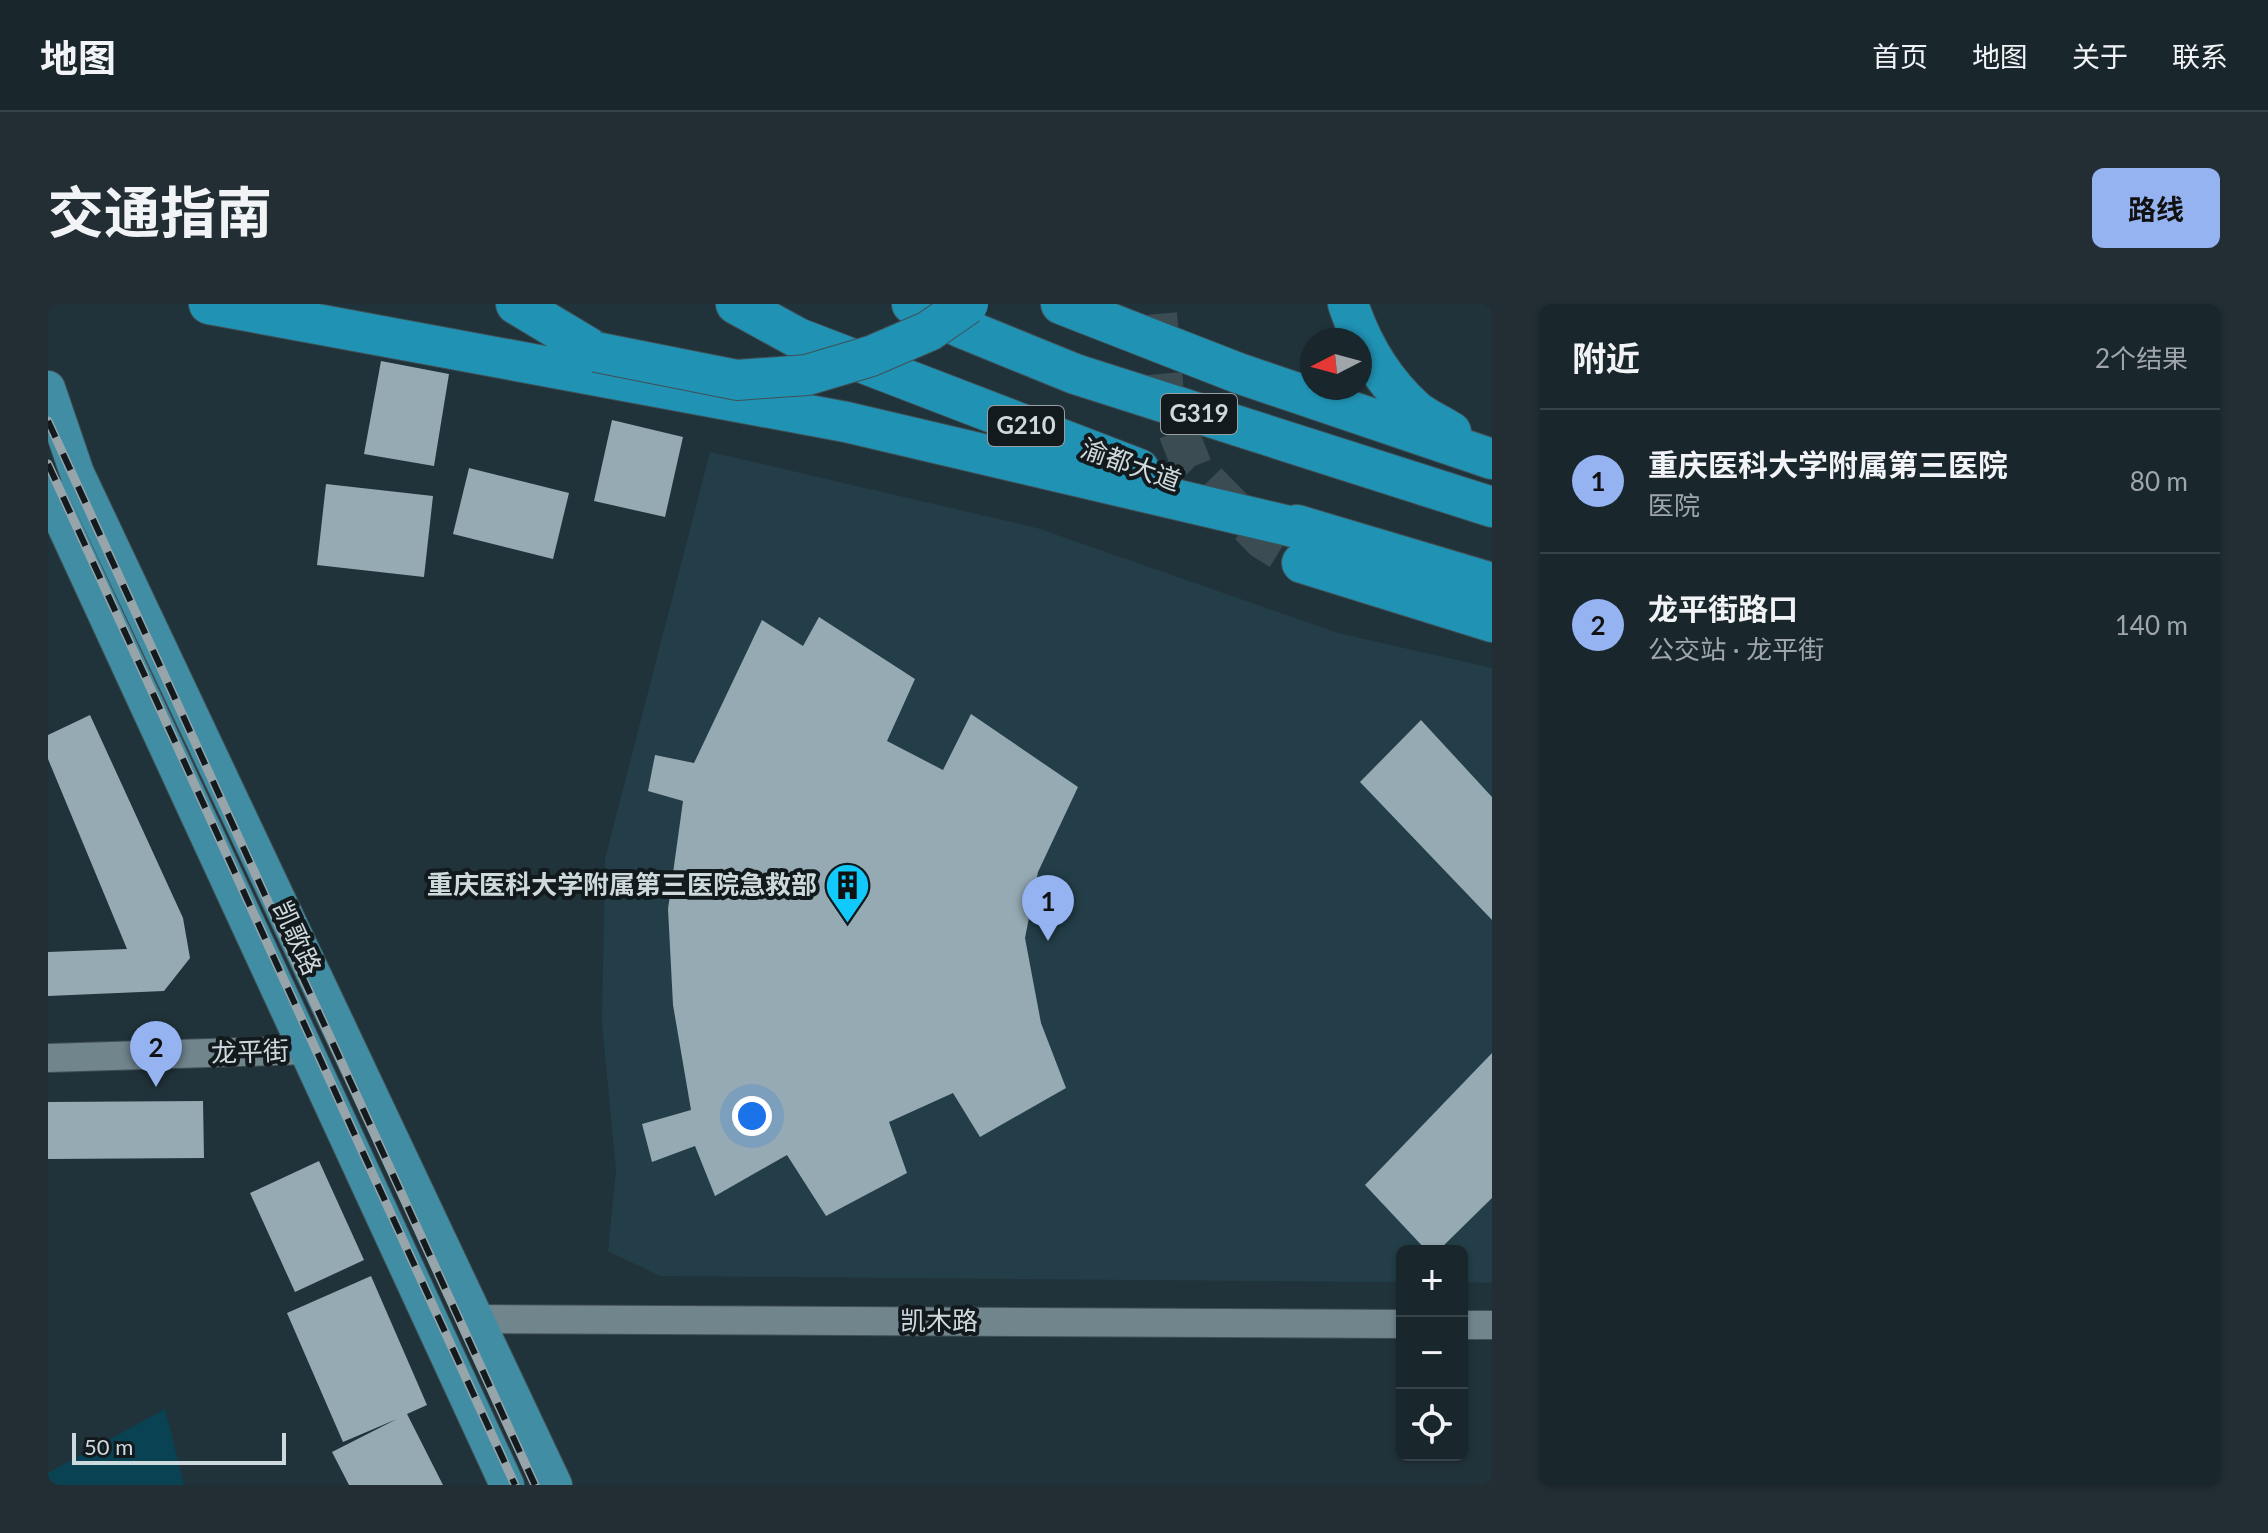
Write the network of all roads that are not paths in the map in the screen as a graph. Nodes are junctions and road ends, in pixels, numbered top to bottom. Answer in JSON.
{"nodes":[{"id":1,"x":209,"y":304,"type":"edge"},
{"id":2,"x":355,"y":304,"type":"edge"},
{"id":3,"x":516,"y":304,"type":"edge"},
{"id":4,"x":736,"y":304,"type":"edge"},
{"id":5,"x":912,"y":304,"type":"edge"},
{"id":6,"x":968,"y":304,"type":"edge"},
{"id":7,"x":1061,"y":304,"type":"edge"},
{"id":8,"x":1348,"y":304,"type":"edge"},
{"id":9,"x":596,"y":352,"type":"junction"},
{"id":10,"x":48,"y":388,"type":"edge"},
{"id":11,"x":1492,"y":458,"type":"edge"},
{"id":12,"x":48,"y":491,"type":"edge"},
{"id":13,"x":1492,"y":507,"type":"edge"},
{"id":14,"x":1312,"y":548,"type":"junction"},
{"id":15,"x":1492,"y":583,"type":"edge"},
{"id":16,"x":1492,"y":622,"type":"edge"},
{"id":17,"x":308,"y":1050,"type":"junction"},
{"id":18,"x":48,"y":1058,"type":"edge"},
{"id":19,"x":476,"y":1319,"type":"junction"},
{"id":20,"x":1396,"y":1324,"type":"edge"},
{"id":21,"x":1468,"y":1325,"type":"edge"},
{"id":22,"x":1492,"y":1325,"type":"edge"},
{"id":23,"x":507,"y":1485,"type":"edge"},
{"id":24,"x":555,"y":1485,"type":"edge"}],
"edges":[{"from":1,"to":14,"type":"highway"},
{"from":2,"to":9,"type":"highway"},
{"from":3,"to":9,"type":"highway"},
{"from":4,"to":14,"type":"highway","name":"渝都大道","number":"G210"},
{"from":5,"to":13,"type":"highway","number":"G319"},
{"from":6,"to":9,"type":"highway","bridge":true},
{"from":7,"to":11,"type":"highway"},
{"from":8,"to":11,"type":"highway"},
{"from":10,"to":19,"type":"main road","name":"凯歌路"},
{"from":12,"to":17,"type":"main road","name":"凯歌路"},
{"from":14,"to":15,"type":"highway","name":"渝都大道","number":"G210"},
{"from":14,"to":16,"type":"highway"},
{"from":17,"to":18,"type":"street","name":"龙平街"},
{"from":17,"to":23,"type":"main road","name":"凯歌路"},
{"from":19,"to":20,"type":"street","name":"凯木路"},
{"from":19,"to":24,"type":"main road","name":"凯歌路"},
{"from":21,"to":22,"type":"street"}]}
